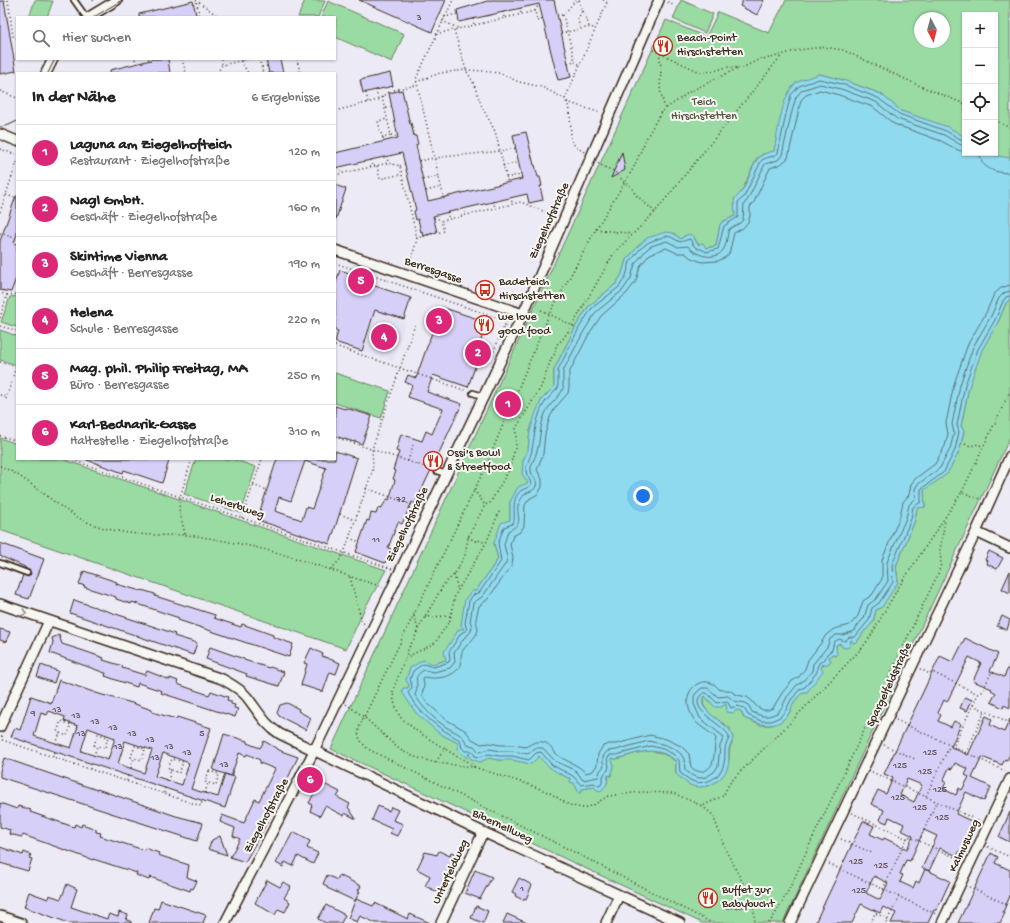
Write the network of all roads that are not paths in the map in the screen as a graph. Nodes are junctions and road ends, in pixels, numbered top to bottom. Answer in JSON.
{"nodes":[{"id":1,"x":74,"y":0,"type":"edge"},
{"id":2,"x":117,"y":0,"type":"edge"},
{"id":3,"x":663,"y":1,"type":"edge"},
{"id":4,"x":87,"y":16,"type":"edge"},
{"id":5,"x":90,"y":16,"type":"edge"},
{"id":6,"x":52,"y":60,"type":"edge"},
{"id":7,"x":46,"y":72,"type":"edge"},
{"id":8,"x":0,"y":134,"type":"edge"},
{"id":9,"x":16,"y":141,"type":"edge"},
{"id":10,"x":336,"y":250,"type":"edge"},
{"id":11,"x":523,"y":314,"type":"junction"},
{"id":12,"x":473,"y":393,"type":"road end"},
{"id":13,"x":484,"y":396,"type":"junction"},
{"id":14,"x":1010,"y":456,"type":"edge"},
{"id":15,"x":437,"y":471,"type":"road end"},
{"id":16,"x":446,"y":474,"type":"junction"},
{"id":17,"x":976,"y":532,"type":"junction"},
{"id":18,"x":1010,"y":548,"type":"edge"},
{"id":19,"x":0,"y":563,"type":"edge"},
{"id":20,"x":27,"y":572,"type":"dead end"},
{"id":21,"x":0,"y":604,"type":"edge"},
{"id":22,"x":49,"y":621,"type":"junction"},
{"id":23,"x":0,"y":727,"type":"edge"},
{"id":24,"x":314,"y":751,"type":"junction"},
{"id":25,"x":1010,"y":779,"type":"edge"},
{"id":26,"x":483,"y":832,"type":"junction"},
{"id":27,"x":619,"y":895,"type":"junction"},
{"id":28,"x":0,"y":916,"type":"edge"},
{"id":29,"x":943,"y":921,"type":"edge"},
{"id":30,"x":21,"y":923,"type":"edge"},
{"id":31,"x":224,"y":923,"type":"edge"},
{"id":32,"x":441,"y":923,"type":"edge"},
{"id":33,"x":606,"y":923,"type":"edge"},
{"id":34,"x":680,"y":923,"type":"edge"},
{"id":35,"x":790,"y":923,"type":"edge"}],
"edges":[{"from":1,"to":4,"type":"lane"},
{"from":2,"to":5,"type":"street"},
{"from":3,"to":11,"type":"street","name":"Ziegelhofstraße"},
{"from":6,"to":7,"type":"street"},
{"from":8,"to":9,"type":"street"},
{"from":10,"to":11,"type":"street","name":"Berresgasse"},
{"from":11,"to":13,"type":"street","name":"Ziegelhofstraße"},
{"from":12,"to":13,"type":"lane"},
{"from":13,"to":16,"type":"street","name":"Ziegelhofstraße"},
{"from":14,"to":17,"type":"street","name":"Spargelfeldstraße"},
{"from":15,"to":16,"type":"lane"},
{"from":16,"to":24,"type":"street","name":"Ziegelhofstraße"},
{"from":17,"to":18,"type":"street"},
{"from":17,"to":35,"type":"street","name":"Spargelfeldstraße"},
{"from":19,"to":20,"type":"lane"},
{"from":21,"to":22,"type":"street","name":"Bibernellweg","one_way":true},
{"from":22,"to":23,"type":"street"},
{"from":22,"to":24,"type":"street","name":"Bibernellweg"},
{"from":24,"to":26,"type":"street","name":"Bibernellweg"},
{"from":24,"to":31,"type":"street","name":"Ziegelhofstraße"},
{"from":25,"to":29,"type":"street","name":"Kalmusweg"},
{"from":26,"to":27,"type":"street","name":"Bibernellweg"},
{"from":26,"to":32,"type":"street","name":"Unterfeldweg"},
{"from":27,"to":33,"type":"street"},
{"from":27,"to":34,"type":"street","name":"Bibernellweg"},
{"from":28,"to":30,"type":"street"}]}
